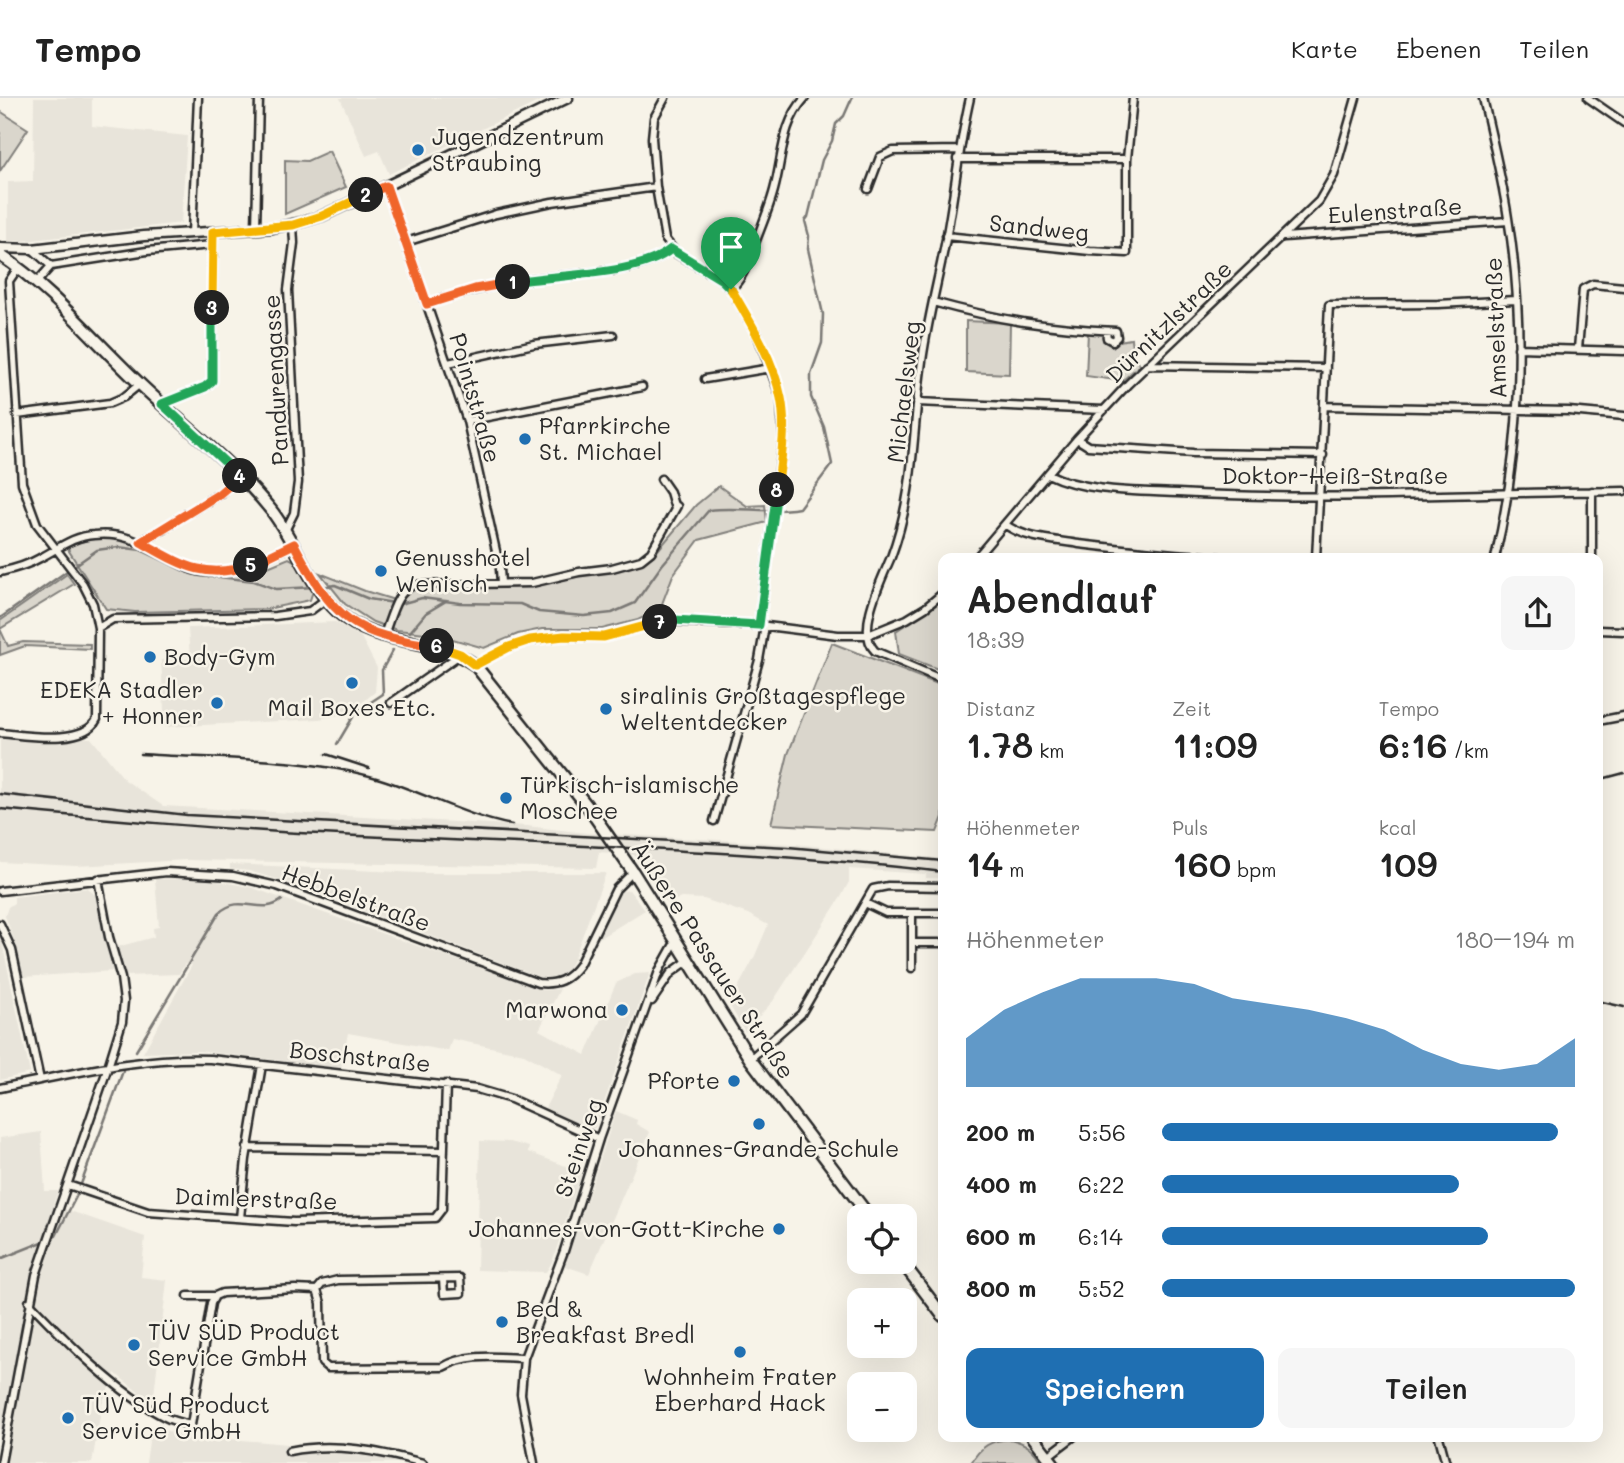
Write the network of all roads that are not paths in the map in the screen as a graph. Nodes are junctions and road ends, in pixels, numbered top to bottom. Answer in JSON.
{"nodes":[{"id":1,"x":198,"y":98,"type":"edge"},
{"id":2,"x":259,"y":98,"type":"edge"},
{"id":3,"x":568,"y":98,"type":"edge"},
{"id":4,"x":665,"y":98,"type":"edge"},
{"id":5,"x":805,"y":98,"type":"edge"},
{"id":6,"x":970,"y":98,"type":"edge"},
{"id":7,"x":1133,"y":98,"type":"edge"},
{"id":8,"x":1356,"y":98,"type":"edge"},
{"id":9,"x":1483,"y":98,"type":"edge"},
{"id":10,"x":1588,"y":98,"type":"edge"},
{"id":11,"x":1624,"y":123,"type":"edge"},
{"id":12,"x":959,"y":150,"type":"junction"},
{"id":13,"x":957,"y":159,"type":"junction"},
{"id":14,"x":1127,"y":159,"type":"junction"},
{"id":15,"x":386,"y":186,"type":"junction"},
{"id":16,"x":656,"y":187,"type":"junction"},
{"id":17,"x":867,"y":189,"type":"dead end"},
{"id":18,"x":1508,"y":221,"type":"junction"},
{"id":19,"x":293,"y":225,"type":"junction"},
{"id":20,"x":256,"y":229,"type":"junction"},
{"id":21,"x":213,"y":232,"type":"junction"},
{"id":22,"x":192,"y":233,"type":"junction"},
{"id":23,"x":144,"y":236,"type":"junction"},
{"id":24,"x":946,"y":236,"type":"junction"},
{"id":25,"x":1284,"y":237,"type":"junction"},
{"id":26,"x":407,"y":242,"type":"junction"},
{"id":27,"x":76,"y":244,"type":"junction"},
{"id":28,"x":212,"y":245,"type":"junction"},
{"id":29,"x":0,"y":248,"type":"edge"},
{"id":30,"x":32,"y":249,"type":"junction"},
{"id":31,"x":671,"y":249,"type":"junction"},
{"id":32,"x":147,"y":251,"type":"junction"},
{"id":33,"x":0,"y":255,"type":"edge"},
{"id":34,"x":79,"y":262,"type":"junction"},
{"id":35,"x":51,"y":266,"type":"junction"},
{"id":36,"x":19,"y":268,"type":"junction"},
{"id":37,"x":36,"y":283,"type":"junction"},
{"id":38,"x":1624,"y":287,"type":"edge"},
{"id":39,"x":731,"y":289,"type":"junction"},
{"id":40,"x":1516,"y":300,"type":"junction"},
{"id":41,"x":933,"y":302,"type":"junction"},
{"id":42,"x":427,"y":304,"type":"junction"},
{"id":43,"x":1106,"y":331,"type":"dead end"},
{"id":44,"x":613,"y":335,"type":"dead end"},
{"id":45,"x":1518,"y":348,"type":"junction"},
{"id":46,"x":1578,"y":349,"type":"junction"},
{"id":47,"x":1624,"y":351,"type":"edge"},
{"id":48,"x":448,"y":363,"type":"junction"},
{"id":49,"x":1147,"y":365,"type":"junction"},
{"id":50,"x":771,"y":368,"type":"junction"},
{"id":51,"x":1326,"y":368,"type":"junction"},
{"id":52,"x":705,"y":379,"type":"dead end"},
{"id":53,"x":140,"y":384,"type":"junction"},
{"id":54,"x":642,"y":387,"type":"dead end"},
{"id":55,"x":917,"y":402,"type":"junction"},
{"id":56,"x":162,"y":404,"type":"junction"},
{"id":57,"x":1325,"y":406,"type":"junction"},
{"id":58,"x":1104,"y":410,"type":"junction"},
{"id":59,"x":1516,"y":411,"type":"junction"},
{"id":60,"x":17,"y":415,"type":"junction"},
{"id":61,"x":1624,"y":416,"type":"edge"},
{"id":62,"x":467,"y":421,"type":"junction"},
{"id":63,"x":1077,"y":439,"type":"junction"},
{"id":64,"x":1323,"y":455,"type":"junction"},
{"id":65,"x":1048,"y":474,"type":"junction"},
{"id":66,"x":240,"y":476,"type":"junction"},
{"id":67,"x":661,"y":479,"type":"dead end"},
{"id":68,"x":1592,"y":491,"type":"junction"},
{"id":69,"x":1624,"y":491,"type":"edge"},
{"id":70,"x":1507,"y":492,"type":"junction"},
{"id":71,"x":1320,"y":496,"type":"junction"},
{"id":72,"x":1006,"y":525,"type":"junction"},
{"id":73,"x":285,"y":531,"type":"junction"},
{"id":74,"x":141,"y":542,"type":"junction"},
{"id":75,"x":294,"y":544,"type":"junction"},
{"id":76,"x":56,"y":549,"type":"junction"},
{"id":77,"x":981,"y":553,"type":"edge"},
{"id":78,"x":1152,"y":553,"type":"edge"},
{"id":79,"x":1316,"y":553,"type":"edge"},
{"id":80,"x":1496,"y":553,"type":"edge"},
{"id":81,"x":1592,"y":553,"type":"edge"},
{"id":82,"x":0,"y":572,"type":"edge"},
{"id":83,"x":500,"y":583,"type":"junction"},
{"id":84,"x":938,"y":597,"type":"edge"},
{"id":85,"x":325,"y":598,"type":"junction"},
{"id":86,"x":762,"y":625,"type":"junction"},
{"id":87,"x":98,"y":628,"type":"junction"},
{"id":88,"x":1603,"y":630,"type":"edge"},
{"id":89,"x":1624,"y":631,"type":"edge"},
{"id":90,"x":868,"y":635,"type":"junction"},
{"id":91,"x":383,"y":637,"type":"junction"},
{"id":92,"x":460,"y":654,"type":"junction"},
{"id":93,"x":475,"y":665,"type":"junction"},
{"id":94,"x":938,"y":678,"type":"edge"},
{"id":95,"x":391,"y":703,"type":"dead end"},
{"id":96,"x":1624,"y":716,"type":"edge"},
{"id":97,"x":1603,"y":720,"type":"edge"},
{"id":98,"x":0,"y":733,"type":"edge"},
{"id":99,"x":714,"y":821,"type":"dead end"},
{"id":100,"x":633,"y":872,"type":"junction"},
{"id":101,"x":98,"y":879,"type":"junction"},
{"id":102,"x":938,"y":887,"type":"edge"},
{"id":103,"x":0,"y":891,"type":"edge"},
{"id":104,"x":865,"y":903,"type":"junction"},
{"id":105,"x":938,"y":913,"type":"edge"},
{"id":106,"x":912,"y":914,"type":"junction"},
{"id":107,"x":0,"y":924,"type":"edge"},
{"id":108,"x":678,"y":942,"type":"junction"},
{"id":109,"x":912,"y":943,"type":"junction"},
{"id":110,"x":938,"y":943,"type":"edge"},
{"id":111,"x":689,"y":960,"type":"junction"},
{"id":112,"x":912,"y":968,"type":"dead end"},
{"id":113,"x":647,"y":1008,"type":"junction"},
{"id":114,"x":750,"y":1059,"type":"junction"},
{"id":115,"x":262,"y":1065,"type":"junction"},
{"id":116,"x":108,"y":1067,"type":"junction"},
{"id":117,"x":40,"y":1080,"type":"junction"},
{"id":118,"x":446,"y":1084,"type":"junction"},
{"id":119,"x":0,"y":1088,"type":"edge"},
{"id":120,"x":599,"y":1139,"type":"junction"},
{"id":121,"x":247,"y":1148,"type":"junction"},
{"id":122,"x":444,"y":1151,"type":"junction"},
{"id":123,"x":68,"y":1185,"type":"junction"},
{"id":124,"x":860,"y":1204,"type":"edge"},
{"id":125,"x":240,"y":1218,"type":"junction"},
{"id":126,"x":911,"y":1274,"type":"edge"},
{"id":127,"x":443,"y":1279,"type":"dead end"},
{"id":128,"x":317,"y":1290,"type":"junction"},
{"id":129,"x":188,"y":1296,"type":"dead end"},
{"id":130,"x":215,"y":1296,"type":"junction"},
{"id":131,"x":29,"y":1302,"type":"junction"},
{"id":132,"x":938,"y":1309,"type":"edge"},
{"id":133,"x":524,"y":1358,"type":"junction"},
{"id":134,"x":1038,"y":1442,"type":"edge"},
{"id":135,"x":1068,"y":1442,"type":"edge"},
{"id":136,"x":1440,"y":1442,"type":"edge"},
{"id":137,"x":289,"y":1451,"type":"dead end"},
{"id":138,"x":1050,"y":1459,"type":"edge"},
{"id":139,"x":1,"y":1463,"type":"edge"},
{"id":140,"x":423,"y":1463,"type":"edge"},
{"id":141,"x":534,"y":1463,"type":"edge"},
{"id":142,"x":1446,"y":1463,"type":"edge"}],
"edges":[{"from":1,"to":22,"type":"street"},
{"from":2,"to":20,"type":"street"},
{"from":3,"to":15,"type":"street"},
{"from":4,"to":16,"type":"street"},
{"from":5,"to":39,"type":"street"},
{"from":6,"to":12,"type":"street","name":"Michaelsweg"},
{"from":7,"to":14,"type":"street"},
{"from":8,"to":25,"type":"street","name":"Dürnitzlstraße"},
{"from":9,"to":18,"type":"street","name":"Amselstraße"},
{"from":10,"to":11,"type":"street"},
{"from":12,"to":13,"type":"street","name":"Michaelsweg"},
{"from":12,"to":17,"type":"street"},
{"from":13,"to":14,"type":"street"},
{"from":13,"to":24,"type":"street","name":"Michaelsweg"},
{"from":14,"to":24,"type":"street","name":"Sandweg"},
{"from":15,"to":19,"type":"street"},
{"from":15,"to":26,"type":"street","name":"Pointstraße"},
{"from":16,"to":26,"type":"street"},
{"from":16,"to":31,"type":"street"},
{"from":18,"to":25,"type":"street","name":"Eulenstraße"},
{"from":18,"to":40,"type":"street","name":"Amselstraße"},
{"from":19,"to":20,"type":"street"},
{"from":19,"to":73,"type":"street","name":"Pandurengasse"},
{"from":20,"to":21,"type":"street"},
{"from":21,"to":22,"type":"street"},
{"from":21,"to":28,"type":"street"},
{"from":22,"to":23,"type":"street"},
{"from":23,"to":27,"type":"street"},
{"from":23,"to":32,"type":"street"},
{"from":24,"to":41,"type":"street","name":"Michaelsweg"},
{"from":25,"to":49,"type":"street","name":"Dürnitzlstraße"},
{"from":26,"to":42,"type":"street","name":"Pointstraße"},
{"from":27,"to":30,"type":"street"},
{"from":27,"to":34,"type":"street"},
{"from":28,"to":32,"type":"street"},
{"from":28,"to":56,"type":"street"},
{"from":29,"to":30,"type":"street"},
{"from":30,"to":35,"type":"street"},
{"from":31,"to":39,"type":"street"},
{"from":31,"to":42,"type":"street"},
{"from":32,"to":34,"type":"street"},
{"from":33,"to":36,"type":"main road","name":"Äußere Passauer Straße"},
{"from":34,"to":35,"type":"street"},
{"from":35,"to":37,"type":"street"},
{"from":36,"to":37,"type":"main road","name":"Äußere Passauer Straße"},
{"from":36,"to":60,"type":"street"},
{"from":37,"to":53,"type":"main road","name":"Äußere Passauer Straße"},
{"from":38,"to":46,"type":"street"},
{"from":39,"to":50,"type":"street"},
{"from":40,"to":45,"type":"street","name":"Amselstraße"},
{"from":40,"to":51,"type":"street"},
{"from":41,"to":43,"type":"street"},
{"from":41,"to":55,"type":"street","name":"Michaelsweg"},
{"from":42,"to":48,"type":"street","name":"Pointstraße"},
{"from":44,"to":48,"type":"street"},
{"from":45,"to":46,"type":"street"},
{"from":45,"to":59,"type":"street","name":"Amselstraße"},
{"from":46,"to":47,"type":"street"},
{"from":48,"to":62,"type":"street","name":"Pointstraße"},
{"from":49,"to":51,"type":"street"},
{"from":49,"to":58,"type":"street","name":"Dürnitzlstraße"},
{"from":50,"to":52,"type":"street"},
{"from":50,"to":86,"type":"street"},
{"from":51,"to":57,"type":"street"},
{"from":53,"to":56,"type":"main road","name":"Äußere Passauer Straße"},
{"from":53,"to":60,"type":"street"},
{"from":54,"to":62,"type":"street"},
{"from":55,"to":58,"type":"street"},
{"from":55,"to":90,"type":"street","name":"Michaelsweg"},
{"from":56,"to":66,"type":"main road","name":"Äußere Passauer Straße"},
{"from":57,"to":59,"type":"street"},
{"from":57,"to":64,"type":"street"},
{"from":58,"to":63,"type":"street","name":"Dürnitzlstraße"},
{"from":59,"to":61,"type":"street"},
{"from":59,"to":70,"type":"street","name":"Amselstraße"},
{"from":60,"to":76,"type":"street"},
{"from":62,"to":83,"type":"street","name":"Pointstraße"},
{"from":63,"to":64,"type":"street"},
{"from":63,"to":65,"type":"street","name":"Dürnitzlstraße"},
{"from":64,"to":71,"type":"street"},
{"from":65,"to":71,"type":"street","name":"Doktor-Heiß-Straße"},
{"from":65,"to":72,"type":"street","name":"Dürnitzlstraße"},
{"from":66,"to":73,"type":"main road","name":"Äußere Passauer Straße"},
{"from":66,"to":74,"type":"street"},
{"from":67,"to":83,"type":"street"},
{"from":68,"to":69,"type":"street","name":"Doktor-Heiß-Straße"},
{"from":68,"to":70,"type":"street","name":"Doktor-Heiß-Straße"},
{"from":68,"to":81,"type":"street"},
{"from":70,"to":71,"type":"street","name":"Doktor-Heiß-Straße"},
{"from":70,"to":80,"type":"street","name":"Amselstraße"},
{"from":71,"to":79,"type":"street"},
{"from":72,"to":77,"type":"street","name":"Dürnitzlstraße"},
{"from":72,"to":78,"type":"street"},
{"from":73,"to":75,"type":"main road","name":"Äußere Passauer Straße"},
{"from":74,"to":75,"type":"street"},
{"from":74,"to":76,"type":"street"},
{"from":75,"to":85,"type":"main road","name":"Äußere Passauer Straße"},
{"from":76,"to":82,"type":"street"},
{"from":76,"to":87,"type":"street"},
{"from":83,"to":91,"type":"street"},
{"from":84,"to":90,"type":"street"},
{"from":85,"to":87,"type":"street"},
{"from":85,"to":91,"type":"main road","name":"Äußere Passauer Straße"},
{"from":86,"to":90,"type":"street"},
{"from":86,"to":93,"type":"street"},
{"from":86,"to":99,"type":"street"},
{"from":87,"to":98,"type":"street"},
{"from":88,"to":89,"type":"street"},
{"from":90,"to":94,"type":"street"},
{"from":91,"to":92,"type":"main road","name":"Äußere Passauer Straße"},
{"from":92,"to":93,"type":"main road","name":"Äußere Passauer Straße"},
{"from":92,"to":95,"type":"street"},
{"from":93,"to":100,"type":"main road","name":"Äußere Passauer Straße"},
{"from":96,"to":97,"type":"street"},
{"from":100,"to":101,"type":"street","name":"Hebbelstraße"},
{"from":100,"to":108,"type":"main road","name":"Äußere Passauer Straße"},
{"from":101,"to":103,"type":"street","name":"Hebbelstraße"},
{"from":101,"to":116,"type":"street"},
{"from":102,"to":104,"type":"street"},
{"from":104,"to":106,"type":"street"},
{"from":104,"to":114,"type":"street"},
{"from":105,"to":106,"type":"street"},
{"from":106,"to":109,"type":"street"},
{"from":107,"to":117,"type":"street"},
{"from":108,"to":111,"type":"main road","name":"Äußere Passauer Straße"},
{"from":108,"to":113,"type":"street","name":"Steinweg"},
{"from":109,"to":110,"type":"street"},
{"from":109,"to":112,"type":"street"},
{"from":111,"to":113,"type":"street","name":"Steinweg"},
{"from":111,"to":114,"type":"main road","name":"Äußere Passauer Straße"},
{"from":113,"to":120,"type":"street","name":"Steinweg"},
{"from":114,"to":124,"type":"main road","name":"Äußere Passauer Straße"},
{"from":115,"to":116,"type":"street","name":"Boschstraße"},
{"from":115,"to":118,"type":"street","name":"Boschstraße"},
{"from":115,"to":121,"type":"street"},
{"from":116,"to":117,"type":"street","name":"Boschstraße"},
{"from":116,"to":123,"type":"street"},
{"from":117,"to":119,"type":"street","name":"Boschstraße"},
{"from":118,"to":120,"type":"street","name":"Boschstraße"},
{"from":118,"to":122,"type":"street"},
{"from":120,"to":133,"type":"street","name":"Steinweg"},
{"from":121,"to":122,"type":"street"},
{"from":121,"to":125,"type":"street"},
{"from":122,"to":125,"type":"street","name":"Daimlerstraße"},
{"from":123,"to":125,"type":"street","name":"Daimlerstraße"},
{"from":123,"to":131,"type":"street"},
{"from":126,"to":132,"type":"main road"},
{"from":127,"to":128,"type":"street"},
{"from":128,"to":130,"type":"street"},
{"from":128,"to":133,"type":"street"},
{"from":129,"to":130,"type":"street"},
{"from":130,"to":131,"type":"street"},
{"from":131,"to":139,"type":"street"},
{"from":133,"to":141,"type":"street","name":"Steinweg"},
{"from":134,"to":138,"type":"main road"},
{"from":135,"to":138,"type":"street"},
{"from":136,"to":142,"type":"street"},
{"from":137,"to":140,"type":"street"}]}
